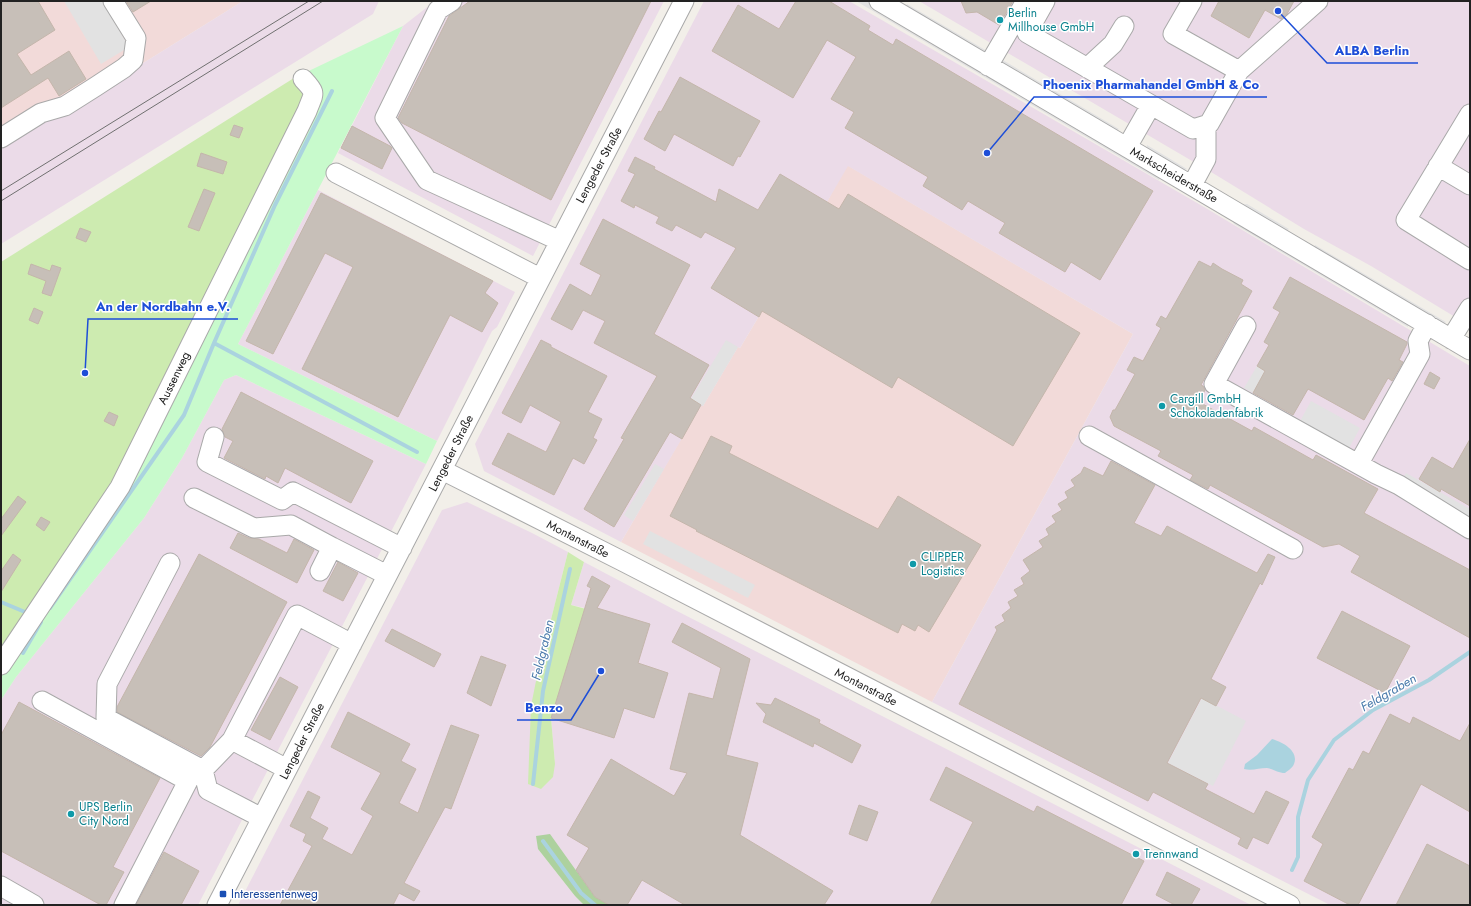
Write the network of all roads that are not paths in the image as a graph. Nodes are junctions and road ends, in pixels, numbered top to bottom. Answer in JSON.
{"nodes":[{"id":1,"x":114,"y":1,"type":"edge"},
{"id":2,"x":452,"y":1,"type":"edge"},
{"id":3,"x":684,"y":1,"type":"edge"},
{"id":4,"x":1026,"y":1,"type":"edge"},
{"id":5,"x":1045,"y":1,"type":"edge"},
{"id":6,"x":1192,"y":1,"type":"edge"},
{"id":7,"x":1318,"y":1,"type":"edge"},
{"id":8,"x":890,"y":4,"type":"edge"},
{"id":9,"x":1124,"y":26,"type":"dead end"},
{"id":10,"x":988,"y":66,"type":"junction"},
{"id":11,"x":1087,"y":68,"type":"junction"},
{"id":12,"x":1239,"y":71,"type":"junction"},
{"id":13,"x":303,"y":78,"type":"dead end"},
{"id":14,"x":1151,"y":105,"type":"junction"},
{"id":15,"x":1470,"y":114,"type":"edge"},
{"id":16,"x":1206,"y":124,"type":"junction"},
{"id":17,"x":1,"y":138,"type":"edge"},
{"id":18,"x":1127,"y":147,"type":"junction"},
{"id":19,"x":1438,"y":166,"type":"junction"},
{"id":20,"x":336,"y":173,"type":"dead end"},
{"id":21,"x":1192,"y":185,"type":"junction"},
{"id":22,"x":1470,"y":185,"type":"edge"},
{"id":23,"x":560,"y":241,"type":"junction"},
{"id":24,"x":1470,"y":260,"type":"edge"},
{"id":25,"x":540,"y":278,"type":"junction"},
{"id":26,"x":1470,"y":308,"type":"edge"},
{"id":27,"x":1427,"y":324,"type":"junction"},
{"id":28,"x":1246,"y":326,"type":"dead end"},
{"id":29,"x":1451,"y":339,"type":"junction"},
{"id":30,"x":1470,"y":350,"type":"edge"},
{"id":31,"x":1089,"y":436,"type":"dead end"},
{"id":32,"x":214,"y":437,"type":"dead end"},
{"id":33,"x":1358,"y":463,"type":"junction"},
{"id":34,"x":442,"y":470,"type":"junction"},
{"id":35,"x":194,"y":498,"type":"dead end"},
{"id":36,"x":1470,"y":528,"type":"edge"},
{"id":37,"x":332,"y":547,"type":"junction"},
{"id":38,"x":402,"y":548,"type":"junction"},
{"id":39,"x":1293,"y":549,"type":"dead end"},
{"id":40,"x":170,"y":563,"type":"dead end"},
{"id":41,"x":320,"y":571,"type":"dead end"},
{"id":42,"x":387,"y":575,"type":"junction"},
{"id":43,"x":352,"y":644,"type":"junction"},
{"id":44,"x":1,"y":665,"type":"edge"},
{"id":45,"x":42,"y":701,"type":"dead end"},
{"id":46,"x":232,"y":740,"type":"junction"},
{"id":47,"x":288,"y":769,"type":"junction"},
{"id":48,"x":203,"y":770,"type":"junction"},
{"id":49,"x":262,"y":818,"type":"junction"},
{"id":50,"x":1,"y":886,"type":"edge"},
{"id":51,"x":34,"y":905,"type":"edge"},
{"id":52,"x":124,"y":905,"type":"edge"},
{"id":53,"x":217,"y":905,"type":"edge"},
{"id":54,"x":1290,"y":905,"type":"edge"}],
"edges":[{"from":1,"to":17,"type":"street"},
{"from":2,"to":23,"type":"street"},
{"from":3,"to":23,"type":"street","name":"Lengeder Straße"},
{"from":4,"to":10,"type":"street"},
{"from":5,"to":11,"type":"street"},
{"from":6,"to":12,"type":"street"},
{"from":7,"to":12,"type":"street"},
{"from":8,"to":10,"type":"street","name":"Markscheiderstraße"},
{"from":9,"to":11,"type":"street"},
{"from":10,"to":18,"type":"street","name":"Markscheiderstraße"},
{"from":11,"to":14,"type":"street"},
{"from":12,"to":16,"type":"street"},
{"from":13,"to":44,"type":"street","name":"Aussenweg"},
{"from":14,"to":16,"type":"street"},
{"from":14,"to":18,"type":"street"},
{"from":15,"to":19,"type":"street"},
{"from":16,"to":21,"type":"street"},
{"from":18,"to":21,"type":"street","name":"Markscheiderstraße"},
{"from":19,"to":22,"type":"street"},
{"from":19,"to":24,"type":"street"},
{"from":20,"to":25,"type":"street"},
{"from":21,"to":27,"type":"street","name":"Markscheiderstraße"},
{"from":23,"to":25,"type":"street","name":"Lengeder Straße"},
{"from":25,"to":34,"type":"street","name":"Lengeder Straße"},
{"from":26,"to":29,"type":"street"},
{"from":27,"to":29,"type":"street","name":"Markscheiderstraße"},
{"from":27,"to":33,"type":"street"},
{"from":28,"to":33,"type":"street"},
{"from":29,"to":30,"type":"street","name":"Markscheiderstraße"},
{"from":31,"to":39,"type":"street"},
{"from":32,"to":38,"type":"street"},
{"from":33,"to":36,"type":"street"},
{"from":34,"to":38,"type":"street","name":"Lengeder Straße"},
{"from":34,"to":54,"type":"street","name":"Montanstraße"},
{"from":35,"to":37,"type":"street"},
{"from":37,"to":41,"type":"street"},
{"from":37,"to":42,"type":"street"},
{"from":38,"to":42,"type":"street","name":"Lengeder Straße"},
{"from":40,"to":48,"type":"street"},
{"from":42,"to":43,"type":"street","name":"Lengeder Straße"},
{"from":43,"to":46,"type":"street"},
{"from":43,"to":47,"type":"street","name":"Lengeder Straße"},
{"from":45,"to":52,"type":"street"},
{"from":46,"to":47,"type":"street"},
{"from":46,"to":48,"type":"street"},
{"from":47,"to":49,"type":"street","name":"Lengeder Straße"},
{"from":48,"to":49,"type":"street"},
{"from":49,"to":53,"type":"street","name":"Lengeder Straße"},
{"from":50,"to":51,"type":"street"}]}
